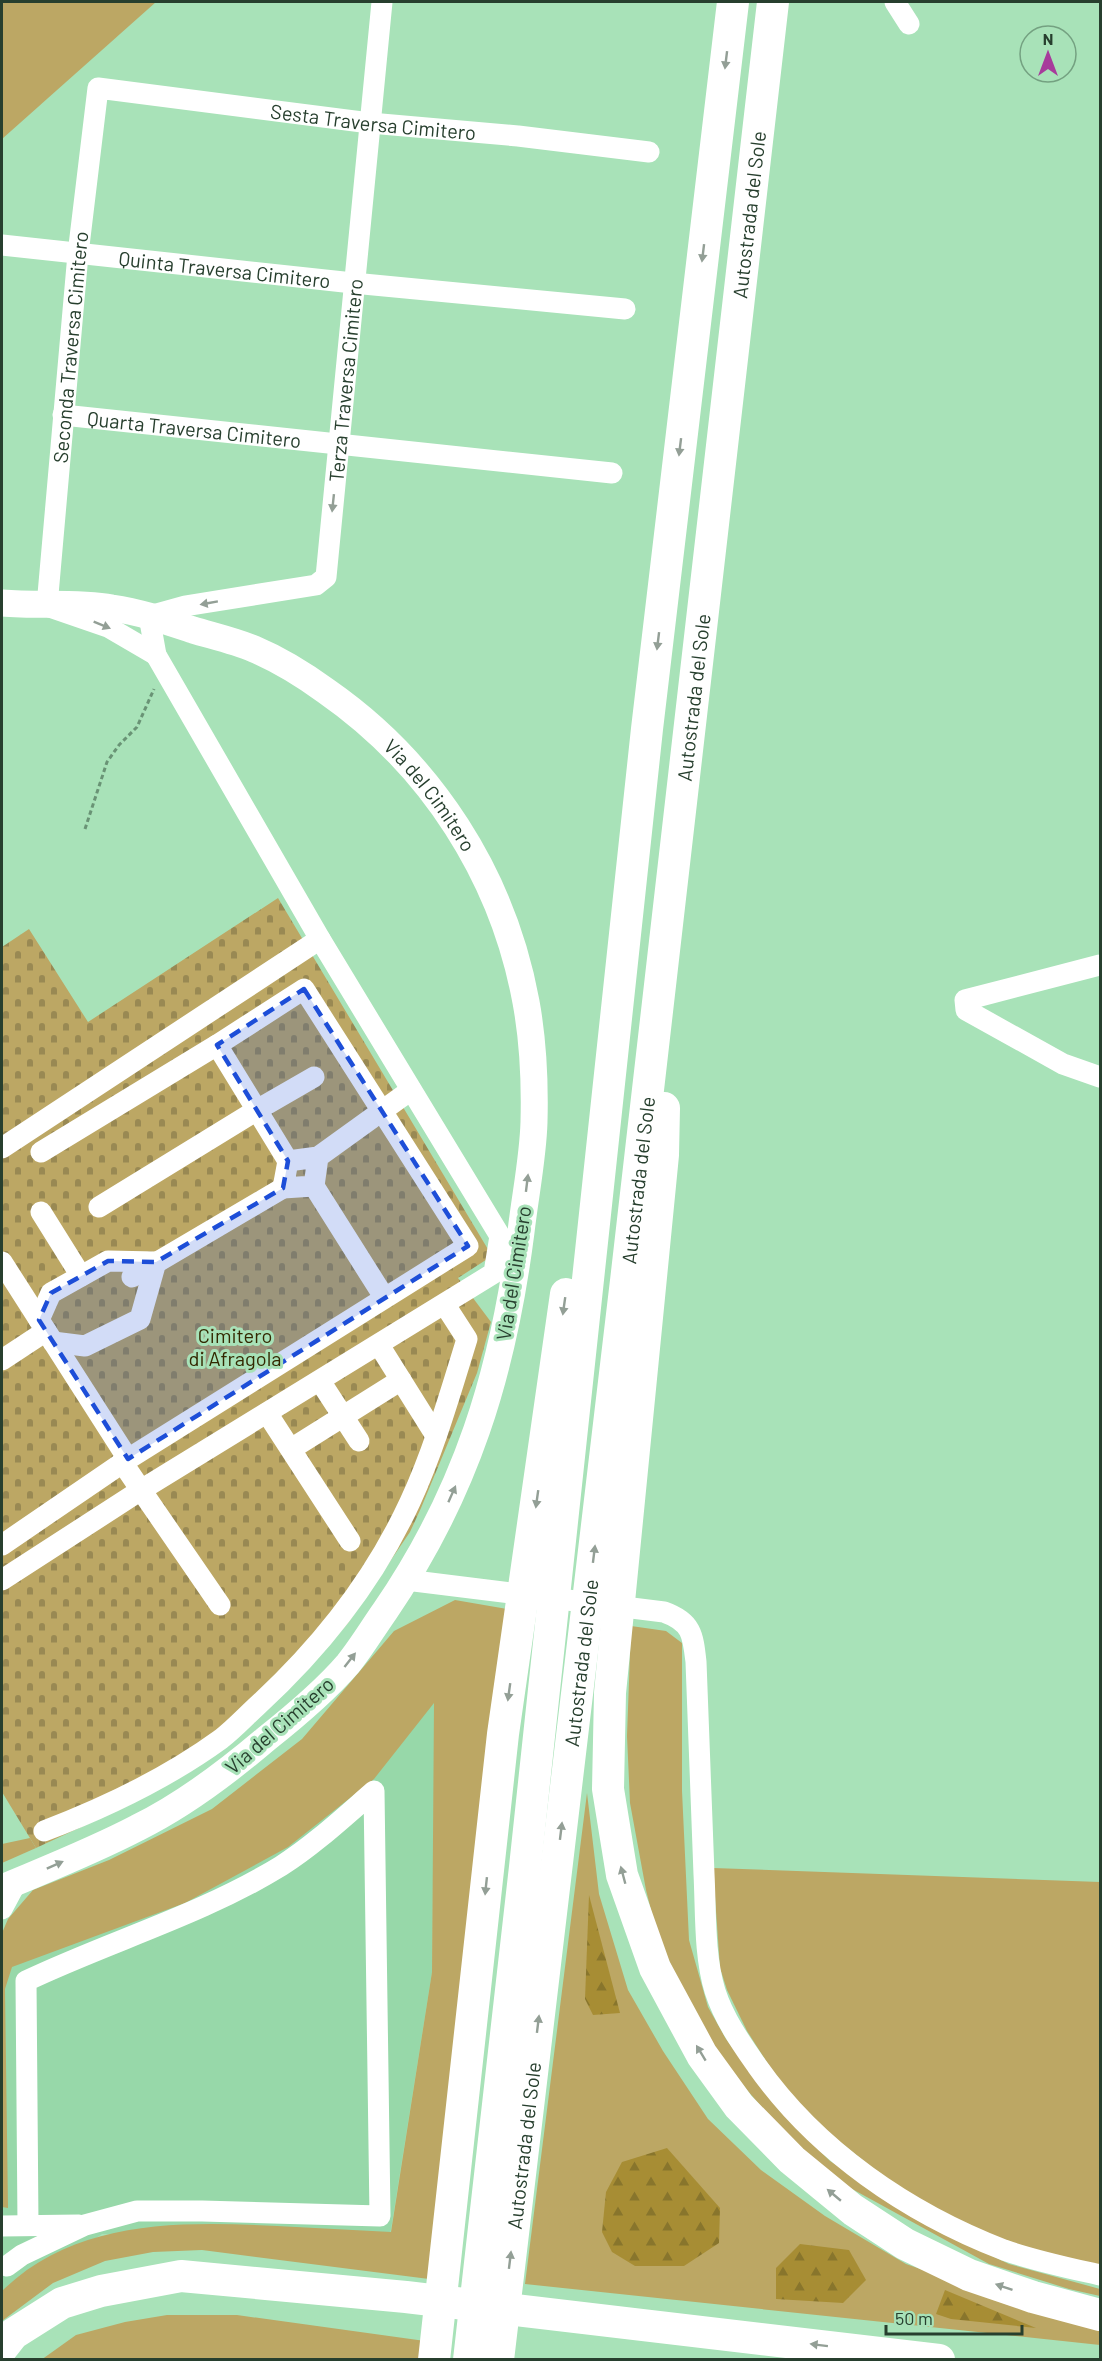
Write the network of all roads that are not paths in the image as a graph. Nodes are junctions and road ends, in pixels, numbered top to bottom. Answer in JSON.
{"nodes":[{"id":1,"x":382,"y":2,"type":"edge"},
{"id":2,"x":732,"y":2,"type":"edge"},
{"id":3,"x":773,"y":2,"type":"edge"},
{"id":4,"x":895,"y":2,"type":"edge"},
{"id":5,"x":909,"y":24,"type":"dead end"},
{"id":6,"x":98,"y":88,"type":"joint"},
{"id":7,"x":370,"y":123,"type":"junction"},
{"id":8,"x":649,"y":152,"type":"dead end"},
{"id":9,"x":2,"y":245,"type":"edge"},
{"id":10,"x":78,"y":254,"type":"junction"},
{"id":11,"x":353,"y":283,"type":"junction"},
{"id":12,"x":625,"y":309,"type":"dead end"},
{"id":13,"x":63,"y":415,"type":"junction"},
{"id":14,"x":339,"y":445,"type":"junction"},
{"id":15,"x":612,"y":473,"type":"dead end"},
{"id":16,"x":2,"y":603,"type":"edge"},
{"id":17,"x":47,"y":606,"type":"junction"},
{"id":18,"x":149,"y":616,"type":"junction"},
{"id":19,"x":160,"y":662,"type":"junction"},
{"id":20,"x":647,"y":729,"type":"junction"},
{"id":21,"x":668,"y":908,"type":"junction"},
{"id":22,"x":320,"y":939,"type":"junction"},
{"id":23,"x":1101,"y":965,"type":"edge"},
{"id":24,"x":217,"y":1045,"type":"junction"},
{"id":25,"x":314,"y":1077,"type":"dead end"},
{"id":26,"x":1101,"y":1077,"type":"edge"},
{"id":27,"x":411,"y":1090,"type":"junction"},
{"id":28,"x":256,"y":1110,"type":"junction"},
{"id":29,"x":382,"y":1112,"type":"junction"},
{"id":30,"x":2,"y":1148,"type":"edge"},
{"id":31,"x":41,"y":1152,"type":"dead end"},
{"id":32,"x":318,"y":1157,"type":"junction"},
{"id":33,"x":288,"y":1161,"type":"junction"},
{"id":34,"x":314,"y":1186,"type":"junction"},
{"id":35,"x":283,"y":1188,"type":"junction"},
{"id":36,"x":99,"y":1207,"type":"dead end"},
{"id":37,"x":41,"y":1212,"type":"dead end"},
{"id":38,"x":2,"y":1262,"type":"edge"},
{"id":39,"x":156,"y":1262,"type":"junction"},
{"id":40,"x":81,"y":1276,"type":"junction"},
{"id":41,"x":132,"y":1277,"type":"dead end"},
{"id":42,"x":384,"y":1297,"type":"junction"},
{"id":43,"x":444,"y":1305,"type":"junction"},
{"id":44,"x":46,"y":1331,"type":"junction"},
{"id":45,"x":379,"y":1345,"type":"junction"},
{"id":46,"x":2,"y":1360,"type":"edge"},
{"id":47,"x":401,"y":1380,"type":"junction"},
{"id":48,"x":320,"y":1381,"type":"junction"},
{"id":49,"x":267,"y":1413,"type":"junction"},
{"id":50,"x":343,"y":1416,"type":"junction"},
{"id":51,"x":436,"y":1436,"type":"junction"},
{"id":52,"x":359,"y":1441,"type":"dead end"},
{"id":53,"x":291,"y":1449,"type":"junction"},
{"id":54,"x":125,"y":1460,"type":"junction"},
{"id":55,"x":141,"y":1490,"type":"junction"},
{"id":56,"x":350,"y":1541,"type":"dead end"},
{"id":57,"x":2,"y":1545,"type":"edge"},
{"id":58,"x":406,"y":1580,"type":"junction"},
{"id":59,"x":2,"y":1581,"type":"edge"},
{"id":60,"x":220,"y":1605,"type":"dead end"},
{"id":61,"x":44,"y":1831,"type":"dead end"},
{"id":62,"x":9,"y":1885,"type":"edge"},
{"id":63,"x":2,"y":1909,"type":"edge"},
{"id":64,"x":28,"y":2225,"type":"junction"},
{"id":65,"x":85,"y":2225,"type":"junction"},
{"id":66,"x":2,"y":2227,"type":"edge"},
{"id":67,"x":4,"y":2268,"type":"edge"},
{"id":68,"x":1101,"y":2275,"type":"edge"},
{"id":69,"x":405,"y":2306,"type":"junction"},
{"id":70,"x":1101,"y":2315,"type":"edge"},
{"id":71,"x":549,"y":2323,"type":"junction"},
{"id":72,"x":2,"y":2348,"type":"edge"},
{"id":73,"x":14,"y":2360,"type":"edge"},
{"id":74,"x":434,"y":2360,"type":"edge"},
{"id":75,"x":469,"y":2360,"type":"edge"},
{"id":76,"x":498,"y":2360,"type":"edge"},
{"id":77,"x":784,"y":2360,"type":"edge"},
{"id":78,"x":939,"y":2360,"type":"edge"}],
"edges":[{"from":1,"to":7,"type":"street","name":"Terza Traversa Cimitero"},
{"from":2,"to":20,"type":"highway","name":"Autostrada del Sole","one_way":true},
{"from":3,"to":21,"type":"highway","name":"Autostrada del Sole"},
{"from":4,"to":5,"type":"street"},
{"from":6,"to":7,"type":"street","name":"Sesta Traversa Cimitero"},
{"from":6,"to":10,"type":"street","name":"Seconda Traversa Cimitero"},
{"from":7,"to":8,"type":"street","name":"Sesta Traversa Cimitero"},
{"from":7,"to":11,"type":"street","name":"Terza Traversa Cimitero"},
{"from":9,"to":10,"type":"street","name":"Quinta Traversa Cimitero"},
{"from":10,"to":11,"type":"street","name":"Quinta Traversa Cimitero"},
{"from":10,"to":13,"type":"street","name":"Seconda Traversa Cimitero"},
{"from":11,"to":12,"type":"street","name":"Quinta Traversa Cimitero"},
{"from":11,"to":14,"type":"street","name":"Terza Traversa Cimitero"},
{"from":13,"to":14,"type":"street","name":"Quarta Traversa Cimitero"},
{"from":13,"to":17,"type":"street","name":"Seconda Traversa Cimitero"},
{"from":14,"to":15,"type":"street","name":"Quarta Traversa Cimitero"},
{"from":14,"to":18,"type":"street","name":"Terza Traversa Cimitero","one_way":true},
{"from":16,"to":17,"type":"main road","name":"Via del Cimitero"},
{"from":17,"to":18,"type":"main road","name":"Via del Cimitero"},
{"from":17,"to":19,"type":"street","one_way":true},
{"from":18,"to":19,"type":"street","name":"Via del Cimitero"},
{"from":58,"to":18,"type":"main road","name":"Via del Cimitero","one_way":true},
{"from":19,"to":22,"type":"street","name":"Via del Cimitero"},
{"from":20,"to":74,"type":"highway","one_way":true},
{"from":20,"to":75,"type":"highway","name":"Autostrada del Sole"},
{"from":70,"to":21,"type":"highway","one_way":true},
{"from":76,"to":21,"type":"highway","name":"Autostrada del Sole","one_way":true},
{"from":22,"to":27,"type":"street","name":"Via del Cimitero"},
{"from":22,"to":30,"type":"street"},
{"from":23,"to":26,"type":"street"},
{"from":24,"to":28,"type":"street"},
{"from":24,"to":29,"type":"street"},
{"from":24,"to":31,"type":"street"},
{"from":25,"to":28,"type":"street"},
{"from":27,"to":29,"type":"street"},
{"from":27,"to":43,"type":"street","name":"Via del Cimitero"},
{"from":28,"to":33,"type":"street"},
{"from":28,"to":36,"type":"street"},
{"from":29,"to":32,"type":"street"},
{"from":29,"to":42,"type":"street"},
{"from":32,"to":33,"type":"street"},
{"from":32,"to":34,"type":"street"},
{"from":33,"to":35,"type":"street"},
{"from":34,"to":35,"type":"street"},
{"from":34,"to":42,"type":"street"},
{"from":35,"to":39,"type":"street"},
{"from":37,"to":40,"type":"street"},
{"from":38,"to":44,"type":"street"},
{"from":39,"to":40,"type":"street"},
{"from":39,"to":41,"type":"street"},
{"from":39,"to":44,"type":"street"},
{"from":40,"to":44,"type":"street"},
{"from":42,"to":54,"type":"street"},
{"from":43,"to":45,"type":"street"},
{"from":43,"to":51,"type":"street"},
{"from":44,"to":46,"type":"street"},
{"from":44,"to":54,"type":"street"},
{"from":45,"to":47,"type":"street"},
{"from":45,"to":48,"type":"street"},
{"from":47,"to":50,"type":"street"},
{"from":47,"to":51,"type":"street"},
{"from":48,"to":49,"type":"street"},
{"from":48,"to":50,"type":"street"},
{"from":49,"to":53,"type":"street"},
{"from":49,"to":55,"type":"street"},
{"from":50,"to":52,"type":"street"},
{"from":50,"to":53,"type":"street"},
{"from":51,"to":61,"type":"street"},
{"from":53,"to":56,"type":"street"},
{"from":54,"to":55,"type":"street"},
{"from":54,"to":57,"type":"street"},
{"from":55,"to":59,"type":"street"},
{"from":55,"to":60,"type":"street"},
{"from":62,"to":58,"type":"main road","name":"Via del Cimitero","one_way":true},
{"from":58,"to":68,"type":"street"},
{"from":62,"to":63,"type":"street"},
{"from":64,"to":65,"type":"street"},
{"from":64,"to":65,"type":"street"},
{"from":64,"to":66,"type":"street"},
{"from":65,"to":67,"type":"street"},
{"from":66,"to":67,"type":"street"},
{"from":69,"to":71,"type":"highway"},
{"from":69,"to":72,"type":"highway"},
{"from":69,"to":73,"type":"highway"},
{"from":71,"to":77,"type":"highway"},
{"from":78,"to":71,"type":"highway","one_way":true}]}
